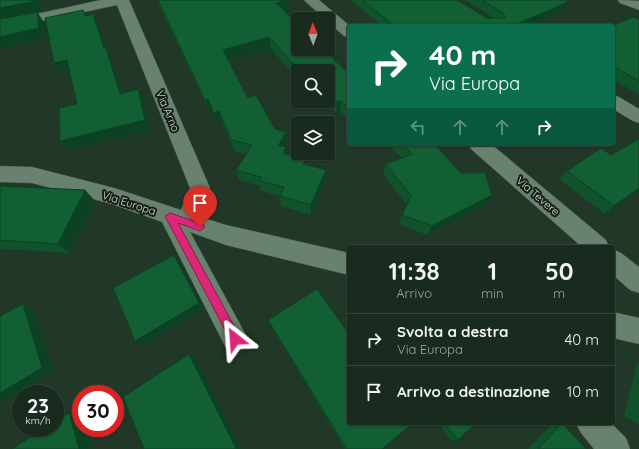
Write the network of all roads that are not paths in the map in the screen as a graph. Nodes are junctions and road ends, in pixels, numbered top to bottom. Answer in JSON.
{"nodes":[{"id":1,"x":121,"y":0,"type":"edge"},
{"id":2,"x":311,"y":0,"type":"edge"},
{"id":3,"x":625,"y":0,"type":"edge"},
{"id":4,"x":639,"y":6,"type":"edge"},
{"id":5,"x":0,"y":26,"type":"edge"},
{"id":6,"x":347,"y":31,"type":"edge"},
{"id":7,"x":615,"y":102,"type":"edge"},
{"id":8,"x":639,"y":117,"type":"edge"},
{"id":9,"x":480,"y":146,"type":"edge"},
{"id":10,"x":0,"y":174,"type":"edge"},
{"id":11,"x":178,"y":219,"type":"junction"},
{"id":12,"x":596,"y":245,"type":"edge"},
{"id":13,"x":615,"y":262,"type":"edge"},
{"id":14,"x":347,"y":264,"type":"edge"},
{"id":15,"x":639,"y":282,"type":"edge"},
{"id":16,"x":615,"y":325,"type":"edge"},
{"id":17,"x":639,"y":331,"type":"edge"},
{"id":18,"x":235,"y":339,"type":"dead end"},
{"id":19,"x":593,"y":425,"type":"edge"},
{"id":20,"x":615,"y":449,"type":"edge"}],
"edges":[{"from":1,"to":5,"type":"street"},
{"from":1,"to":11,"type":"street","name":"Via Arno"},
{"from":2,"to":6,"type":"street"},
{"from":3,"to":4,"type":"street"},
{"from":7,"to":8,"type":"street"},
{"from":9,"to":12,"type":"street","name":"Via Tevere"},
{"from":10,"to":11,"type":"street","name":"Via Europa"},
{"from":11,"to":14,"type":"street","name":"Via Europa"},
{"from":11,"to":18,"type":"street"},
{"from":13,"to":15,"type":"street"},
{"from":16,"to":17,"type":"street"},
{"from":19,"to":20,"type":"street"}]}
